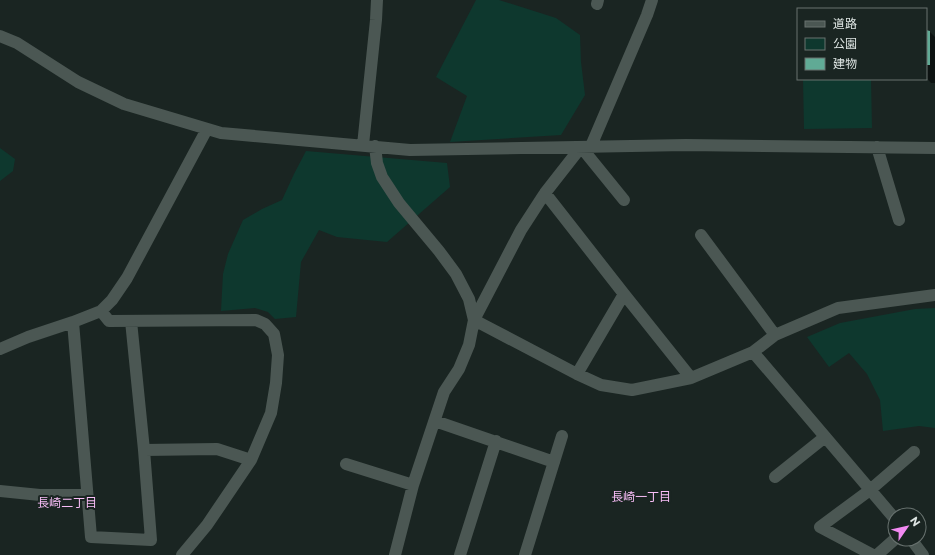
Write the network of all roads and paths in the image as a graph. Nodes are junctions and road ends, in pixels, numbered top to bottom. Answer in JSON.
{"nodes":[{"id":1,"x":377,"y":0,"type":"edge"},
{"id":2,"x":652,"y":0,"type":"edge"},
{"id":3,"x":0,"y":36,"type":"edge"},
{"id":4,"x":206,"y":129,"type":"junction"},
{"id":5,"x":369,"y":146,"type":"junction"},
{"id":6,"x":586,"y":147,"type":"junction"},
{"id":7,"x":877,"y":147,"type":"junction"},
{"id":8,"x":935,"y":148,"type":"edge"},
{"id":9,"x":545,"y":193,"type":"junction"},
{"id":10,"x":624,"y":200,"type":"dead end"},
{"id":11,"x":899,"y":220,"type":"dead end"},
{"id":12,"x":700,"y":236,"type":"dead end"},
{"id":13,"x":624,"y":294,"type":"junction"},
{"id":14,"x":935,"y":295,"type":"edge"},
{"id":15,"x":101,"y":311,"type":"junction"},
{"id":16,"x":474,"y":320,"type":"junction"},
{"id":17,"x":131,"y":321,"type":"junction"},
{"id":18,"x":73,"y":322,"type":"junction"},
{"id":19,"x":775,"y":335,"type":"junction"},
{"id":20,"x":0,"y":349,"type":"edge"},
{"id":21,"x":753,"y":352,"type":"junction"},
{"id":22,"x":577,"y":374,"type":"junction"},
{"id":23,"x":691,"y":378,"type":"junction"},
{"id":24,"x":435,"y":421,"type":"junction"},
{"id":25,"x":562,"y":436,"type":"dead end"},
{"id":26,"x":825,"y":437,"type":"junction"},
{"id":27,"x":496,"y":441,"type":"junction"},
{"id":28,"x":144,"y":450,"type":"junction"},
{"id":29,"x":914,"y":452,"type":"dead end"},
{"id":30,"x":252,"y":460,"type":"junction"},
{"id":31,"x":554,"y":462,"type":"junction"},
{"id":32,"x":346,"y":464,"type":"dead end"},
{"id":33,"x":775,"y":477,"type":"dead end"},
{"id":34,"x":413,"y":485,"type":"junction"},
{"id":35,"x":870,"y":490,"type":"junction"},
{"id":36,"x":0,"y":491,"type":"edge"},
{"id":37,"x":87,"y":495,"type":"junction"},
{"id":38,"x":887,"y":510,"type":"edge"},
{"id":39,"x":887,"y":546,"type":"edge"},
{"id":40,"x":182,"y":555,"type":"edge"},
{"id":41,"x":395,"y":555,"type":"edge"},
{"id":42,"x":460,"y":555,"type":"edge"},
{"id":43,"x":525,"y":555,"type":"edge"},
{"id":44,"x":873,"y":555,"type":"edge"},
{"id":45,"x":877,"y":555,"type":"edge"}],
"edges":[{"from":1,"to":5,"type":"street"},
{"from":2,"to":6,"type":"street"},
{"from":3,"to":4,"type":"street"},
{"from":4,"to":5,"type":"street"},
{"from":4,"to":15,"type":"street"},
{"from":5,"to":6,"type":"street"},
{"from":5,"to":16,"type":"street"},
{"from":6,"to":7,"type":"street"},
{"from":6,"to":9,"type":"street"},
{"from":6,"to":10,"type":"street"},
{"from":7,"to":8,"type":"street"},
{"from":7,"to":11,"type":"street"},
{"from":9,"to":13,"type":"street"},
{"from":9,"to":16,"type":"street"},
{"from":12,"to":19,"type":"street"},
{"from":13,"to":22,"type":"street"},
{"from":13,"to":23,"type":"street"},
{"from":14,"to":19,"type":"street"},
{"from":15,"to":17,"type":"street"},
{"from":15,"to":18,"type":"street"},
{"from":16,"to":22,"type":"street"},
{"from":16,"to":24,"type":"street"},
{"from":17,"to":28,"type":"street"},
{"from":17,"to":30,"type":"street"},
{"from":18,"to":20,"type":"street"},
{"from":18,"to":37,"type":"street"},
{"from":19,"to":21,"type":"street"},
{"from":21,"to":23,"type":"street"},
{"from":21,"to":26,"type":"street"},
{"from":22,"to":23,"type":"street"},
{"from":24,"to":27,"type":"street"},
{"from":24,"to":34,"type":"street"},
{"from":25,"to":31,"type":"street"},
{"from":26,"to":33,"type":"street"},
{"from":26,"to":35,"type":"street"},
{"from":27,"to":31,"type":"street"},
{"from":27,"to":42,"type":"street"},
{"from":28,"to":30,"type":"street"},
{"from":28,"to":37,"type":"street"},
{"from":29,"to":35,"type":"street"},
{"from":30,"to":40,"type":"street"},
{"from":31,"to":43,"type":"street"},
{"from":32,"to":34,"type":"street"},
{"from":34,"to":41,"type":"street"},
{"from":35,"to":38,"type":"street"},
{"from":35,"to":44,"type":"street"},
{"from":36,"to":37,"type":"street"},
{"from":39,"to":45,"type":"street"}]}
